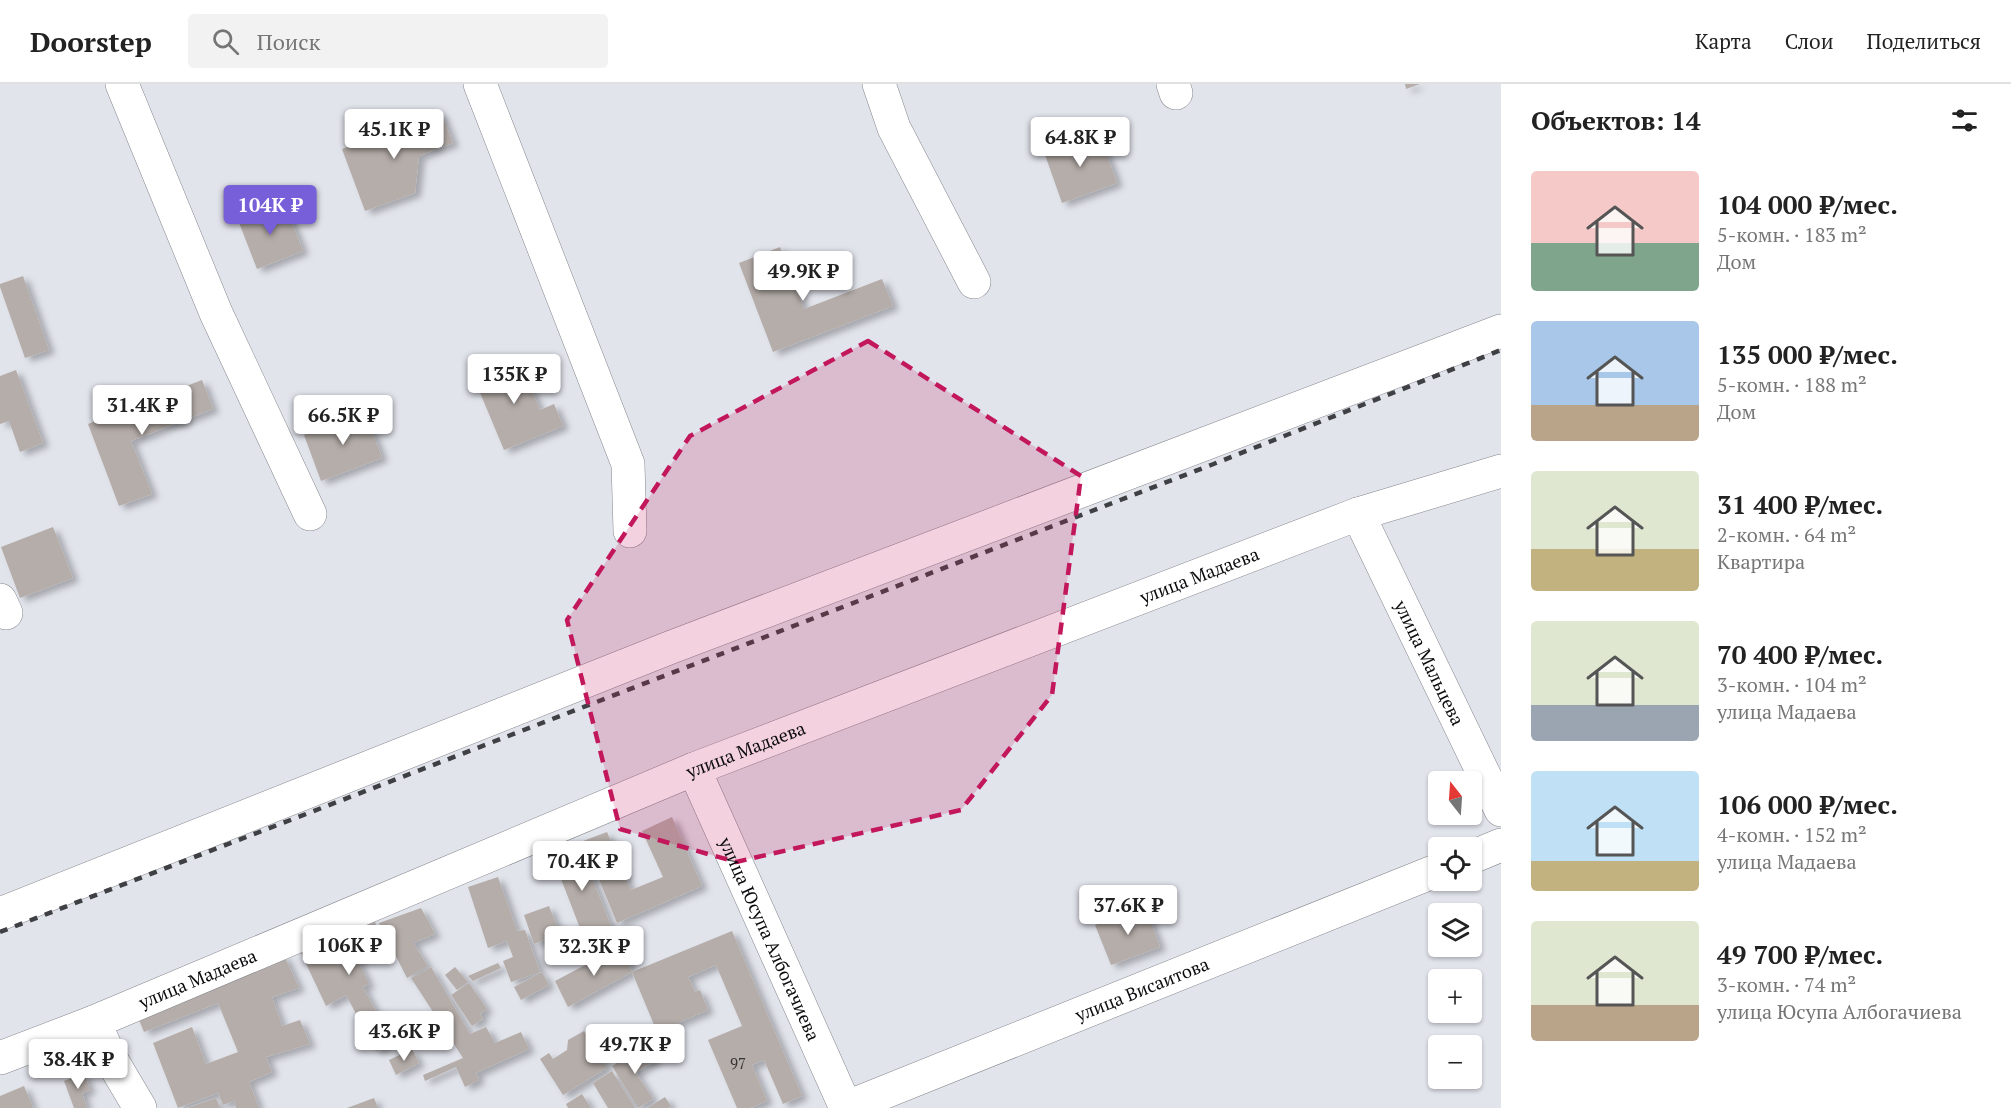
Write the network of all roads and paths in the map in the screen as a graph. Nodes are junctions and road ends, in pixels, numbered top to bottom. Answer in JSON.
{"nodes":[{"id":1,"x":122,"y":84,"type":"edge"},
{"id":2,"x":480,"y":84,"type":"edge"},
{"id":3,"x":879,"y":84,"type":"edge"},
{"id":4,"x":974,"y":282,"type":"dead end"},
{"id":5,"x":1501,"y":331,"type":"edge"},
{"id":6,"x":1501,"y":471,"type":"edge"},
{"id":7,"x":310,"y":514,"type":"dead end"},
{"id":8,"x":1358,"y":514,"type":"junction"},
{"id":9,"x":630,"y":531,"type":"dead end"},
{"id":10,"x":694,"y":769,"type":"junction"},
{"id":11,"x":1501,"y":810,"type":"edge"},
{"id":12,"x":1501,"y":845,"type":"edge"},
{"id":13,"x":1482,"y":853,"type":"edge"},
{"id":14,"x":1428,"y":874,"type":"edge"},
{"id":15,"x":0,"y":914,"type":"edge"},
{"id":16,"x":94,"y":1022,"type":"junction"},
{"id":17,"x":0,"y":1058,"type":"edge"},
{"id":18,"x":140,"y":1108,"type":"edge"},
{"id":19,"x":846,"y":1108,"type":"edge"}],
"edges":[{"from":1,"to":7,"type":"street"},
{"from":2,"to":9,"type":"street"},
{"from":3,"to":4,"type":"street"},
{"from":5,"to":15,"type":"street"},
{"from":6,"to":8,"type":"street","name":"улица Мадаева"},
{"from":8,"to":10,"type":"street","name":"улица Мадаева"},
{"from":8,"to":11,"type":"street","name":"улица Мальцева"},
{"from":10,"to":16,"type":"street","name":"улица Мадаева"},
{"from":10,"to":19,"type":"street","name":"улица Юсупа Албогачиева"},
{"from":12,"to":13,"type":"street"},
{"from":14,"to":19,"type":"street","name":"улица Висаитова"},
{"from":16,"to":17,"type":"street","name":"улица Мадаева"},
{"from":16,"to":18,"type":"street"}]}
